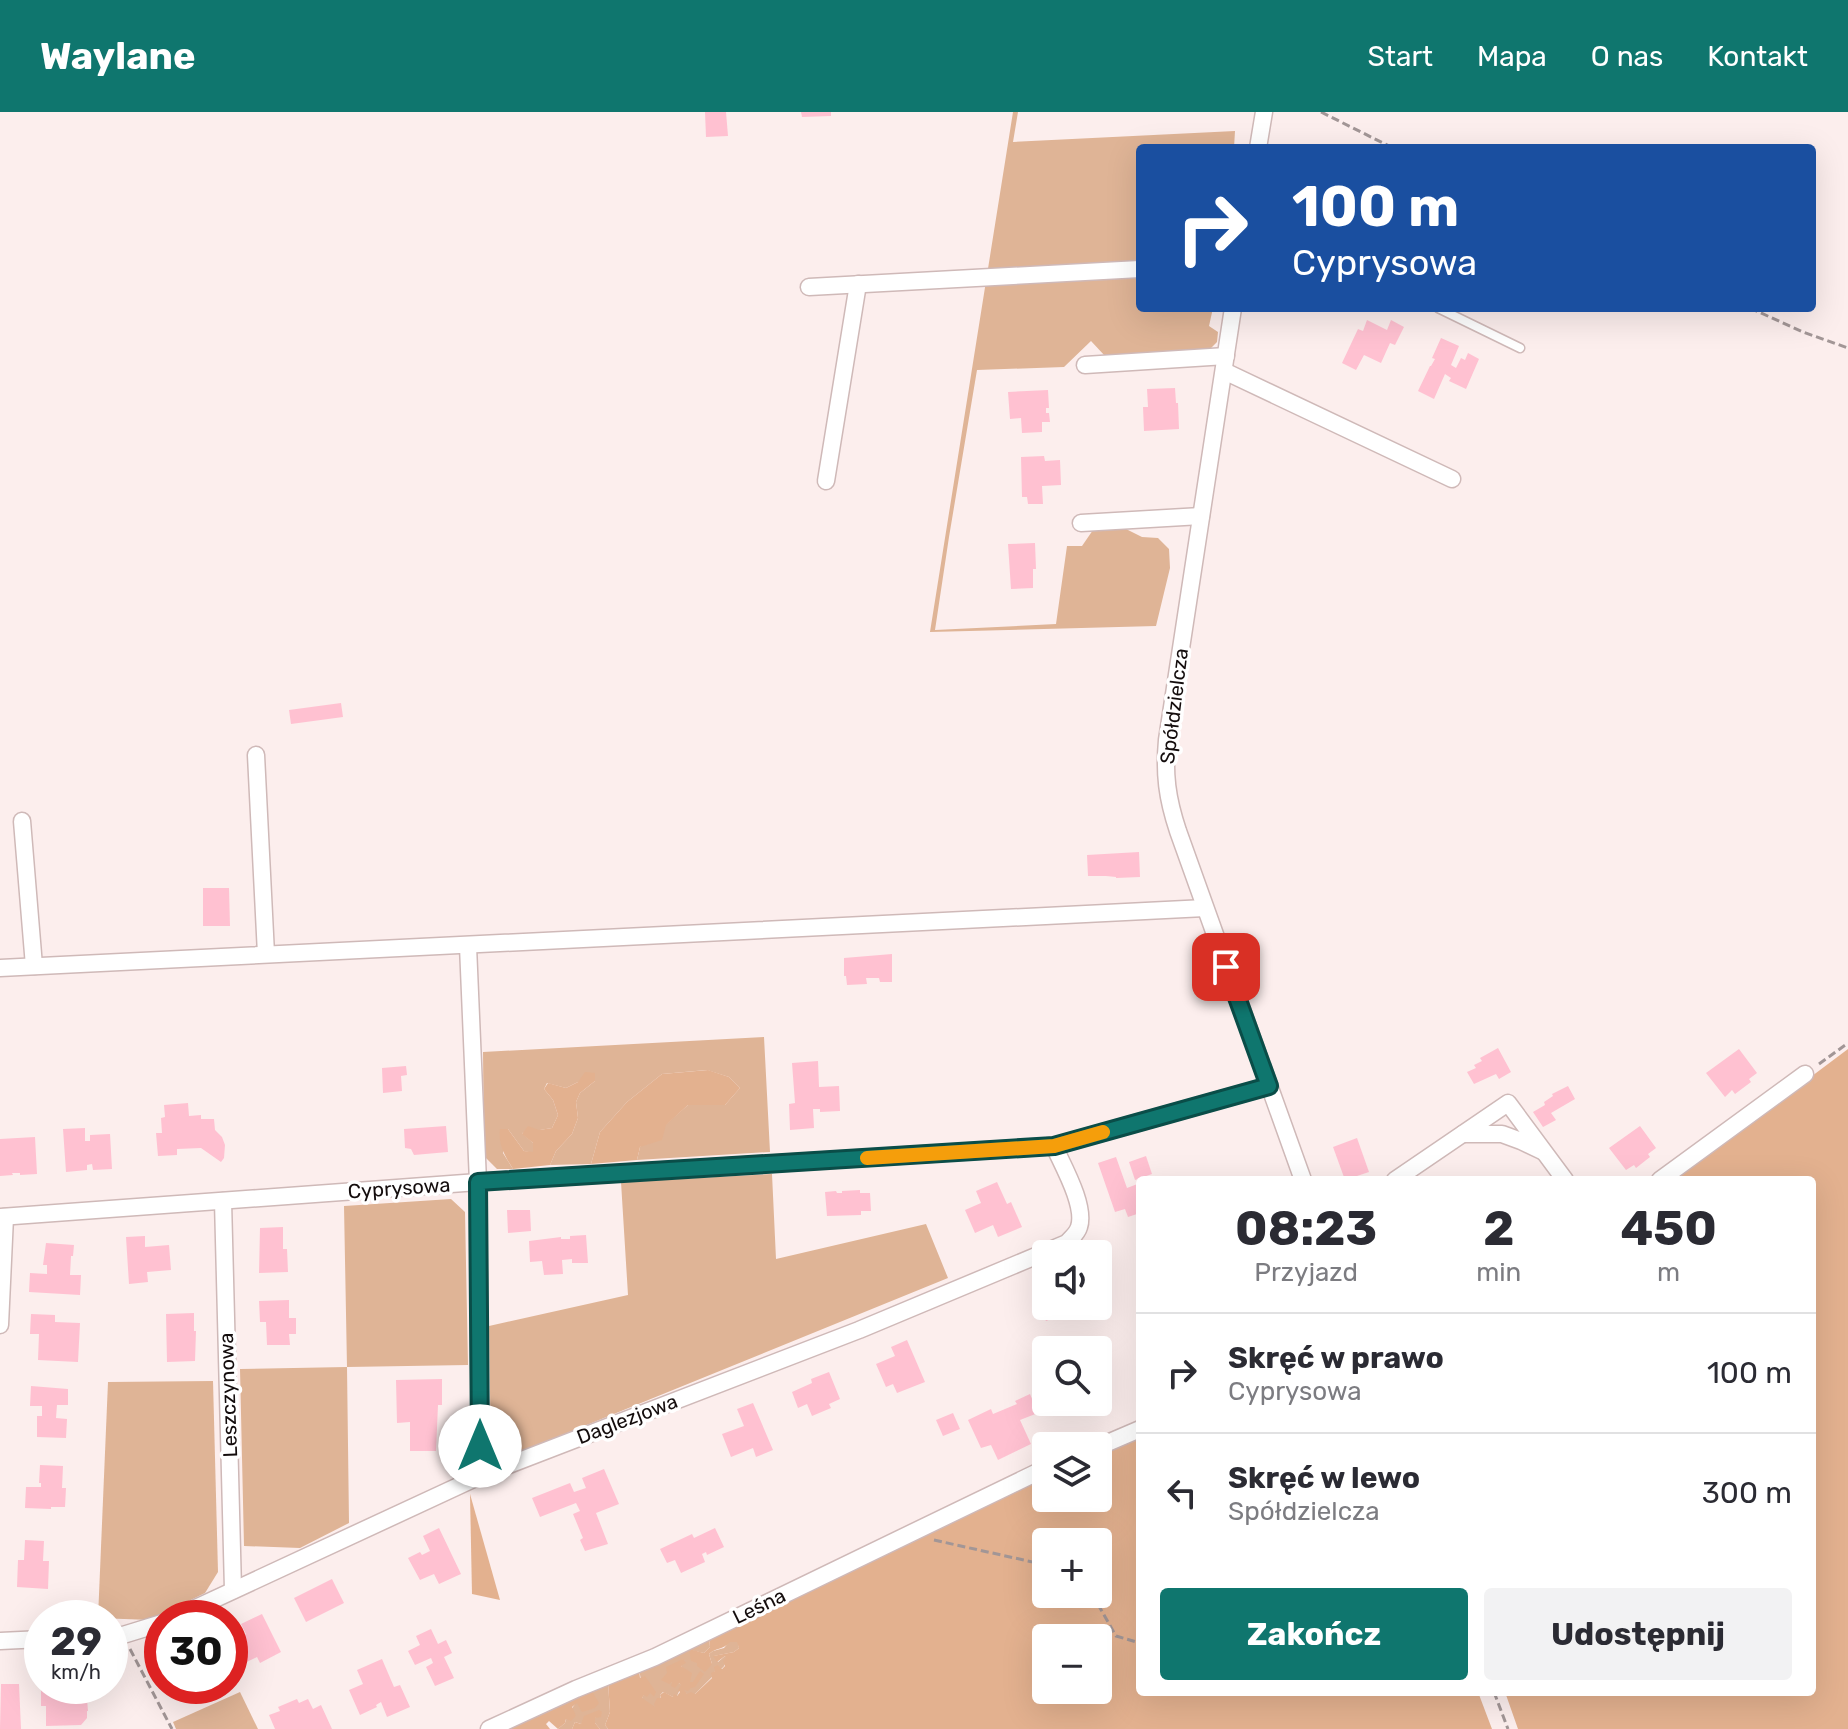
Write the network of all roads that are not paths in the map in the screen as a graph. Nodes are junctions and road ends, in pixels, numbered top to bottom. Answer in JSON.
{"nodes":[{"id":1,"x":1264,"y":112,"type":"edge"},
{"id":2,"x":1259,"y":144,"type":"edge"},
{"id":3,"x":1136,"y":269,"type":"edge"},
{"id":4,"x":858,"y":284,"type":"junction"},
{"id":5,"x":809,"y":287,"type":"dead end"},
{"id":6,"x":1232,"y":312,"type":"edge"},
{"id":7,"x":1446,"y":312,"type":"edge"},
{"id":8,"x":1520,"y":348,"type":"dead end"},
{"id":9,"x":1225,"y":364,"type":"junction"},
{"id":10,"x":1085,"y":365,"type":"dead end"},
{"id":11,"x":1452,"y":479,"type":"dead end"},
{"id":12,"x":826,"y":481,"type":"dead end"},
{"id":13,"x":1201,"y":516,"type":"junction"},
{"id":14,"x":1081,"y":523,"type":"dead end"},
{"id":15,"x":256,"y":755,"type":"dead end"},
{"id":16,"x":22,"y":821,"type":"dead end"},
{"id":17,"x":1205,"y":908,"type":"junction"},
{"id":18,"x":468,"y":946,"type":"junction"},
{"id":19,"x":266,"y":954,"type":"junction"},
{"id":20,"x":34,"y":966,"type":"junction"},
{"id":21,"x":0,"y":968,"type":"edge"},
{"id":22,"x":1805,"y":1074,"type":"road end"},
{"id":23,"x":1269,"y":1086,"type":"junction"},
{"id":24,"x":1463,"y":1134,"type":"junction"},
{"id":25,"x":1054,"y":1146,"type":"junction"},
{"id":26,"x":1546,"y":1153,"type":"junction"},
{"id":27,"x":1302,"y":1176,"type":"edge"},
{"id":28,"x":1401,"y":1176,"type":"edge"},
{"id":29,"x":1562,"y":1176,"type":"edge"},
{"id":30,"x":1665,"y":1176,"type":"edge"},
{"id":31,"x":478,"y":1182,"type":"junction"},
{"id":32,"x":223,"y":1201,"type":"junction"},
{"id":33,"x":2,"y":1217,"type":"edge"},
{"id":34,"x":0,"y":1325,"type":"edge"},
{"id":35,"x":1136,"y":1431,"type":"edge"},
{"id":36,"x":1112,"y":1441,"type":"edge"},
{"id":37,"x":1032,"y":1474,"type":"edge"},
{"id":38,"x":480,"y":1476,"type":"junction"},
{"id":39,"x":233,"y":1590,"type":"junction"},
{"id":40,"x":212,"y":1600,"type":"edge"},
{"id":41,"x":24,"y":1640,"type":"edge"},
{"id":42,"x":0,"y":1641,"type":"edge"},
{"id":43,"x":489,"y":1729,"type":"edge"}],
"edges":[{"from":1,"to":2,"type":"street"},
{"from":3,"to":4,"type":"street"},
{"from":4,"to":5,"type":"street"},
{"from":4,"to":12,"type":"street"},
{"from":6,"to":9,"type":"street","name":"Spółdzielcza"},
{"from":7,"to":8,"type":"lane"},
{"from":9,"to":10,"type":"street"},
{"from":9,"to":11,"type":"street"},
{"from":9,"to":13,"type":"street","name":"Spółdzielcza"},
{"from":13,"to":14,"type":"street"},
{"from":13,"to":17,"type":"street","name":"Spółdzielcza"},
{"from":15,"to":19,"type":"street"},
{"from":16,"to":20,"type":"street"},
{"from":17,"to":18,"type":"street"},
{"from":17,"to":23,"type":"street","name":"Spółdzielcza"},
{"from":18,"to":19,"type":"street"},
{"from":18,"to":31,"type":"street"},
{"from":19,"to":20,"type":"street"},
{"from":20,"to":21,"type":"street"},
{"from":22,"to":30,"type":"street"},
{"from":23,"to":25,"type":"street","name":"Cyprysowa"},
{"from":23,"to":27,"type":"street","name":"Spółdzielcza"},
{"from":24,"to":26,"type":"street"},
{"from":24,"to":26,"type":"street"},
{"from":24,"to":28,"type":"street"},
{"from":25,"to":31,"type":"street","name":"Cyprysowa"},
{"from":25,"to":38,"type":"street","name":"Daglezjowa"},
{"from":26,"to":29,"type":"street"},
{"from":31,"to":32,"type":"street","name":"Cyprysowa"},
{"from":31,"to":38,"type":"street"},
{"from":32,"to":33,"type":"street","name":"Cyprysowa"},
{"from":32,"to":39,"type":"street","name":"Leszczynowa"},
{"from":33,"to":34,"type":"street"},
{"from":35,"to":36,"type":"street"},
{"from":37,"to":43,"type":"street","name":"Leśna"},
{"from":38,"to":39,"type":"street","name":"Daglezjowa"},
{"from":39,"to":40,"type":"street","name":"Daglezjowa"},
{"from":41,"to":42,"type":"street"}]}
